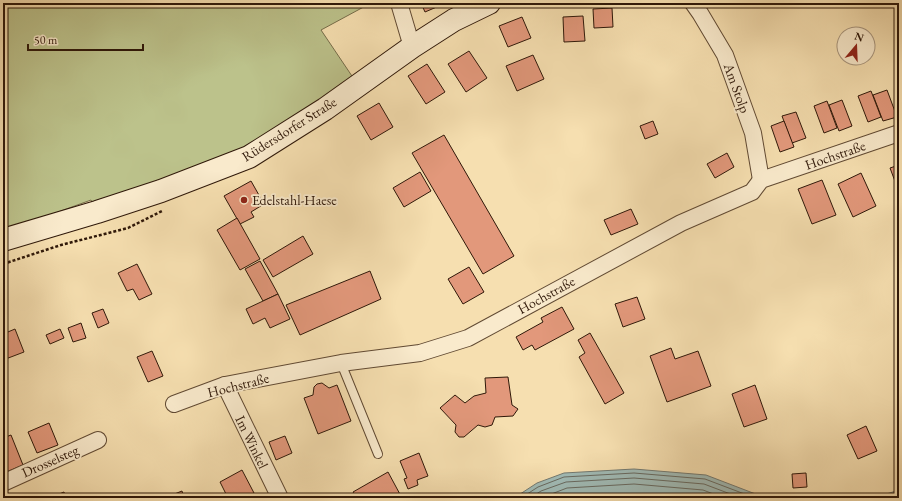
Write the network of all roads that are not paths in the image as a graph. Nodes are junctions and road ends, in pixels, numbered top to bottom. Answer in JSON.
{"nodes":[{"id":1,"x":399,"y":3,"type":"edge"},
{"id":2,"x":489,"y":3,"type":"edge"},
{"id":3,"x":692,"y":3,"type":"edge"},
{"id":4,"x":412,"y":47,"type":"junction"},
{"id":5,"x":899,"y":133,"type":"edge"},
{"id":6,"x":761,"y":180,"type":"junction"},
{"id":7,"x":3,"y":240,"type":"edge"},
{"id":8,"x":341,"y":363,"type":"junction"},
{"id":9,"x":225,"y":385,"type":"junction"},
{"id":10,"x":174,"y":404,"type":"dead end"},
{"id":11,"x":98,"y":440,"type":"dead end"},
{"id":12,"x":378,"y":454,"type":"dead end"},
{"id":13,"x":3,"y":483,"type":"edge"},
{"id":14,"x":280,"y":498,"type":"edge"}],
"edges":[{"from":1,"to":4,"type":"street"},
{"from":2,"to":4,"type":"main road","name":"Rüdersdorfer Straße"},
{"from":3,"to":6,"type":"street","name":"Am Stolp"},
{"from":4,"to":7,"type":"main road","name":"Rüdersdorfer Straße"},
{"from":5,"to":6,"type":"street","name":"Hochstraße"},
{"from":6,"to":8,"type":"street","name":"Hochstraße"},
{"from":8,"to":9,"type":"street","name":"Hochstraße"},
{"from":8,"to":12,"type":"lane"},
{"from":9,"to":10,"type":"street","name":"Hochstraße"},
{"from":9,"to":14,"type":"street","name":"Im Winkel"},
{"from":11,"to":13,"type":"street","name":"Drosselsteg"}]}
